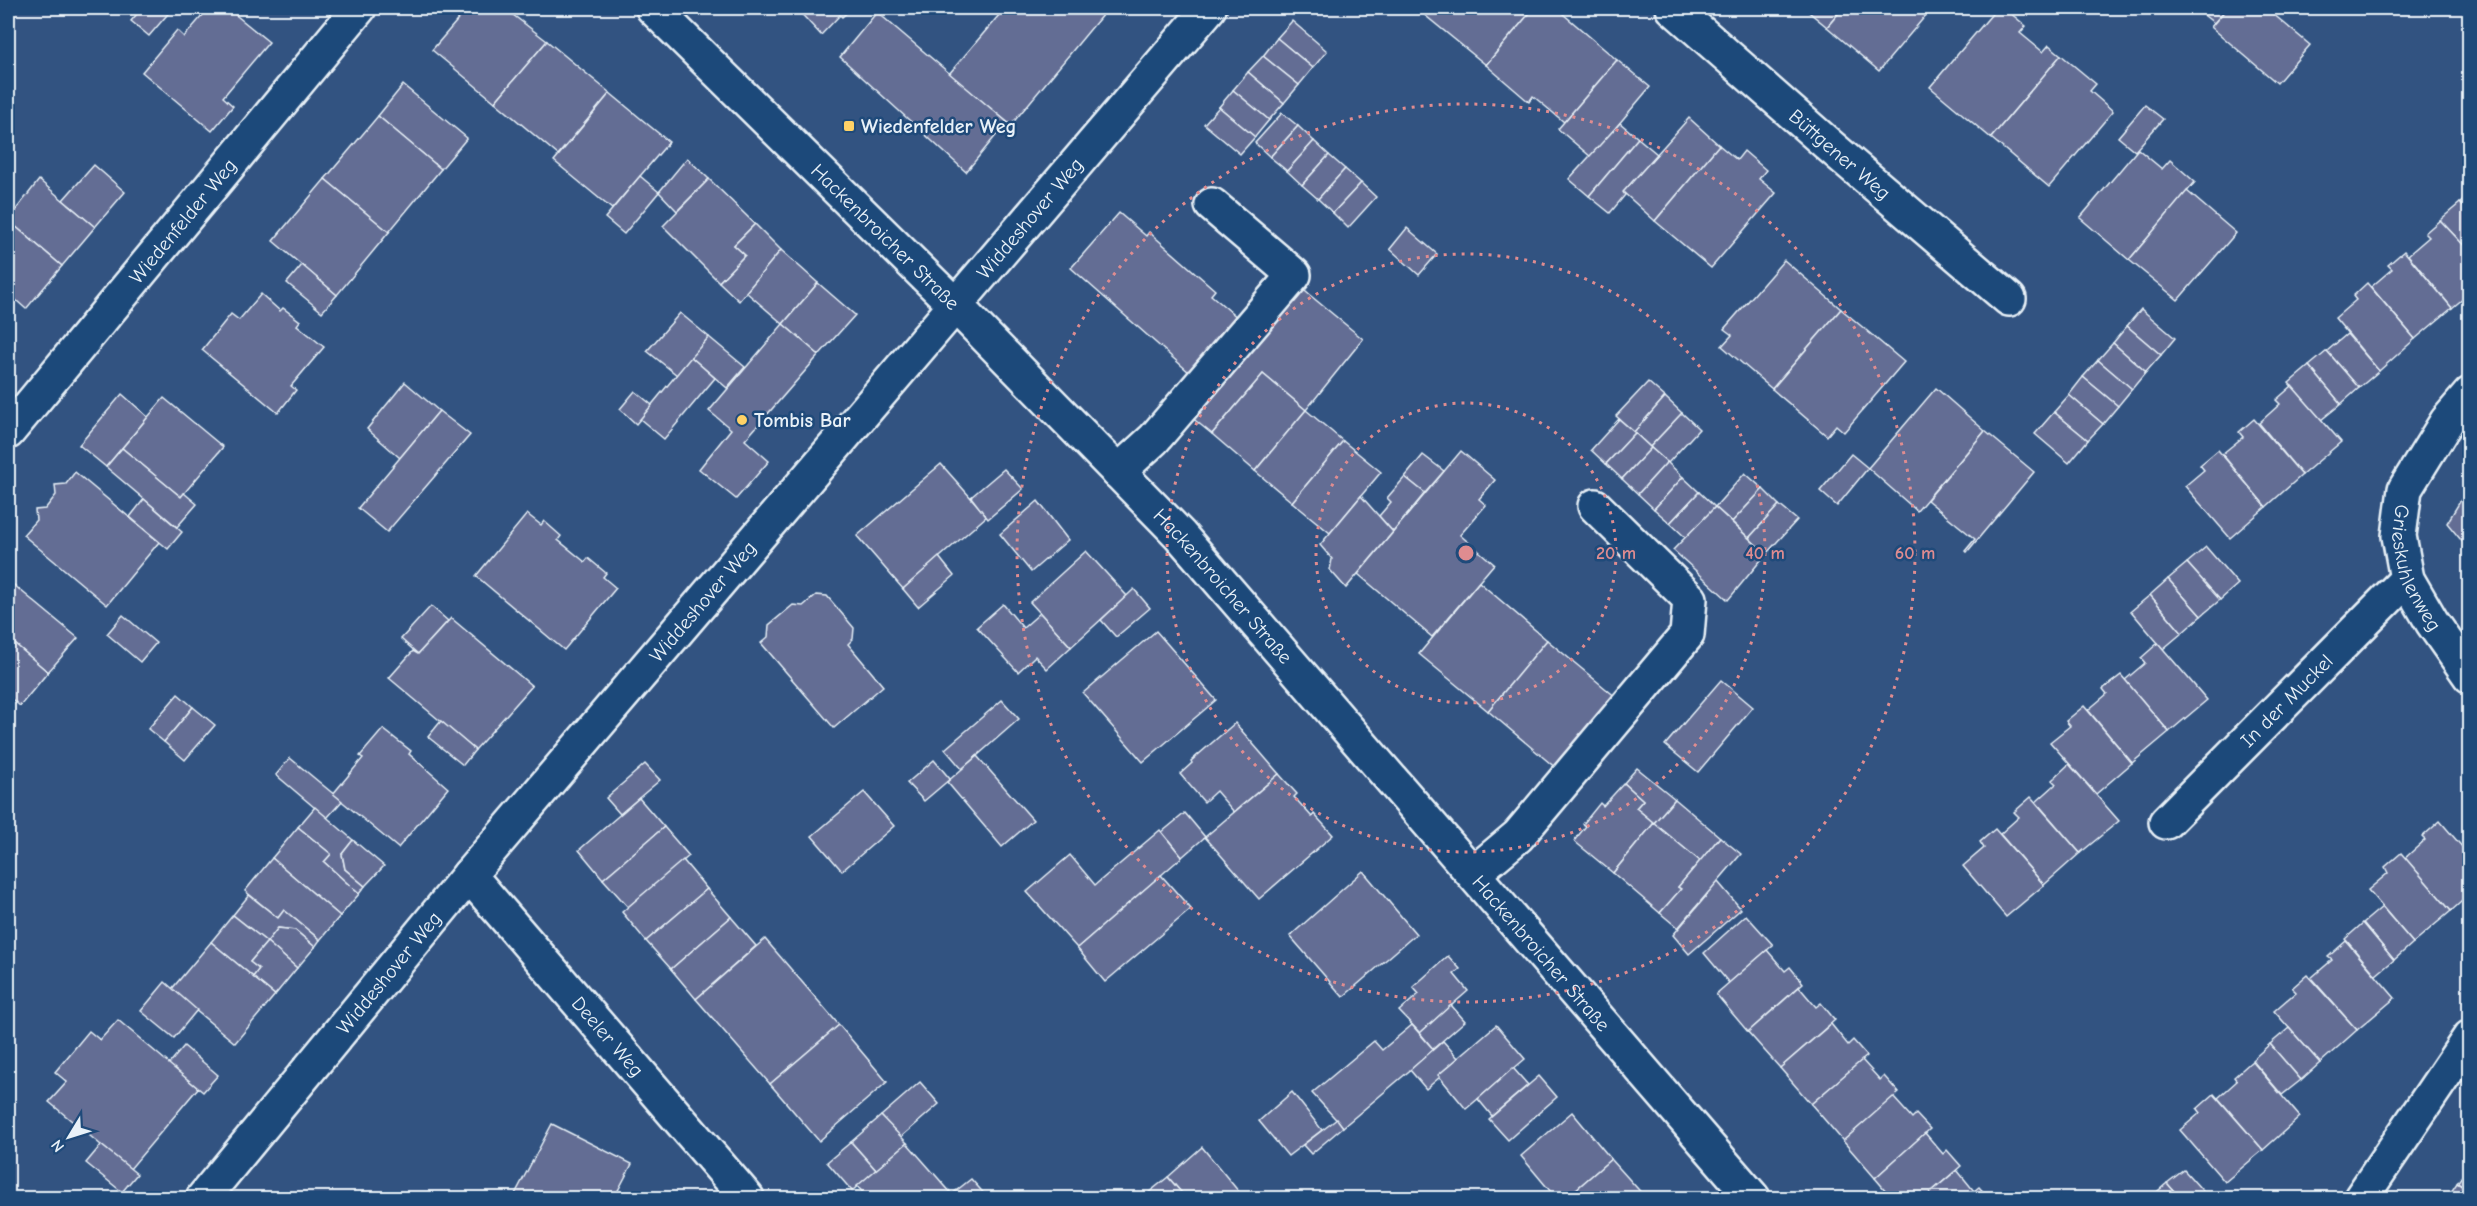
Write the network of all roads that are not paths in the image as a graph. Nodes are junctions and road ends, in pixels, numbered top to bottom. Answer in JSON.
{"nodes":[{"id":1,"x":359,"y":8,"type":"edge"},
{"id":2,"x":653,"y":8,"type":"edge"},
{"id":3,"x":1209,"y":8,"type":"edge"},
{"id":4,"x":1673,"y":8,"type":"edge"},
{"id":5,"x":1212,"y":205,"type":"dead end"},
{"id":6,"x":2009,"y":299,"type":"dead end"},
{"id":7,"x":955,"y":305,"type":"junction"},
{"id":8,"x":2469,"y":394,"type":"edge"},
{"id":9,"x":8,"y":432,"type":"edge"},
{"id":10,"x":1118,"y":472,"type":"junction"},
{"id":11,"x":1595,"y":506,"type":"dead end"},
{"id":12,"x":2407,"y":579,"type":"junction"},
{"id":13,"x":2469,"y":676,"type":"edge"},
{"id":14,"x":2166,"y":822,"type":"dead end"},
{"id":15,"x":1474,"y":873,"type":"junction"},
{"id":16,"x":469,"y":875,"type":"junction"},
{"id":17,"x":2469,"y":1037,"type":"edge"},
{"id":18,"x":203,"y":1198,"type":"edge"},
{"id":19,"x":747,"y":1198,"type":"edge"},
{"id":20,"x":1753,"y":1198,"type":"edge"},
{"id":21,"x":2361,"y":1198,"type":"edge"}],
"edges":[{"from":1,"to":9,"type":"street","name":"Wiedenfelder Weg"},
{"from":2,"to":7,"type":"street","name":"Hackenbroicher Straße"},
{"from":3,"to":7,"type":"street","name":"Widdeshover Weg"},
{"from":4,"to":6,"type":"street","name":"Büttgener Weg"},
{"from":5,"to":10,"type":"street"},
{"from":7,"to":10,"type":"street","name":"Hackenbroicher Straße"},
{"from":7,"to":16,"type":"street","name":"Widdeshover Weg"},
{"from":8,"to":12,"type":"street","name":"Grieskuhlenweg"},
{"from":10,"to":15,"type":"street","name":"Hackenbroicher Straße"},
{"from":11,"to":15,"type":"street"},
{"from":12,"to":13,"type":"street","name":"Grieskuhlenweg"},
{"from":12,"to":14,"type":"street","name":"In der Muckel"},
{"from":15,"to":20,"type":"street","name":"Hackenbroicher Straße"},
{"from":16,"to":18,"type":"street","name":"Widdeshover Weg"},
{"from":16,"to":19,"type":"street","name":"Deeler Weg"},
{"from":17,"to":21,"type":"street"}]}
